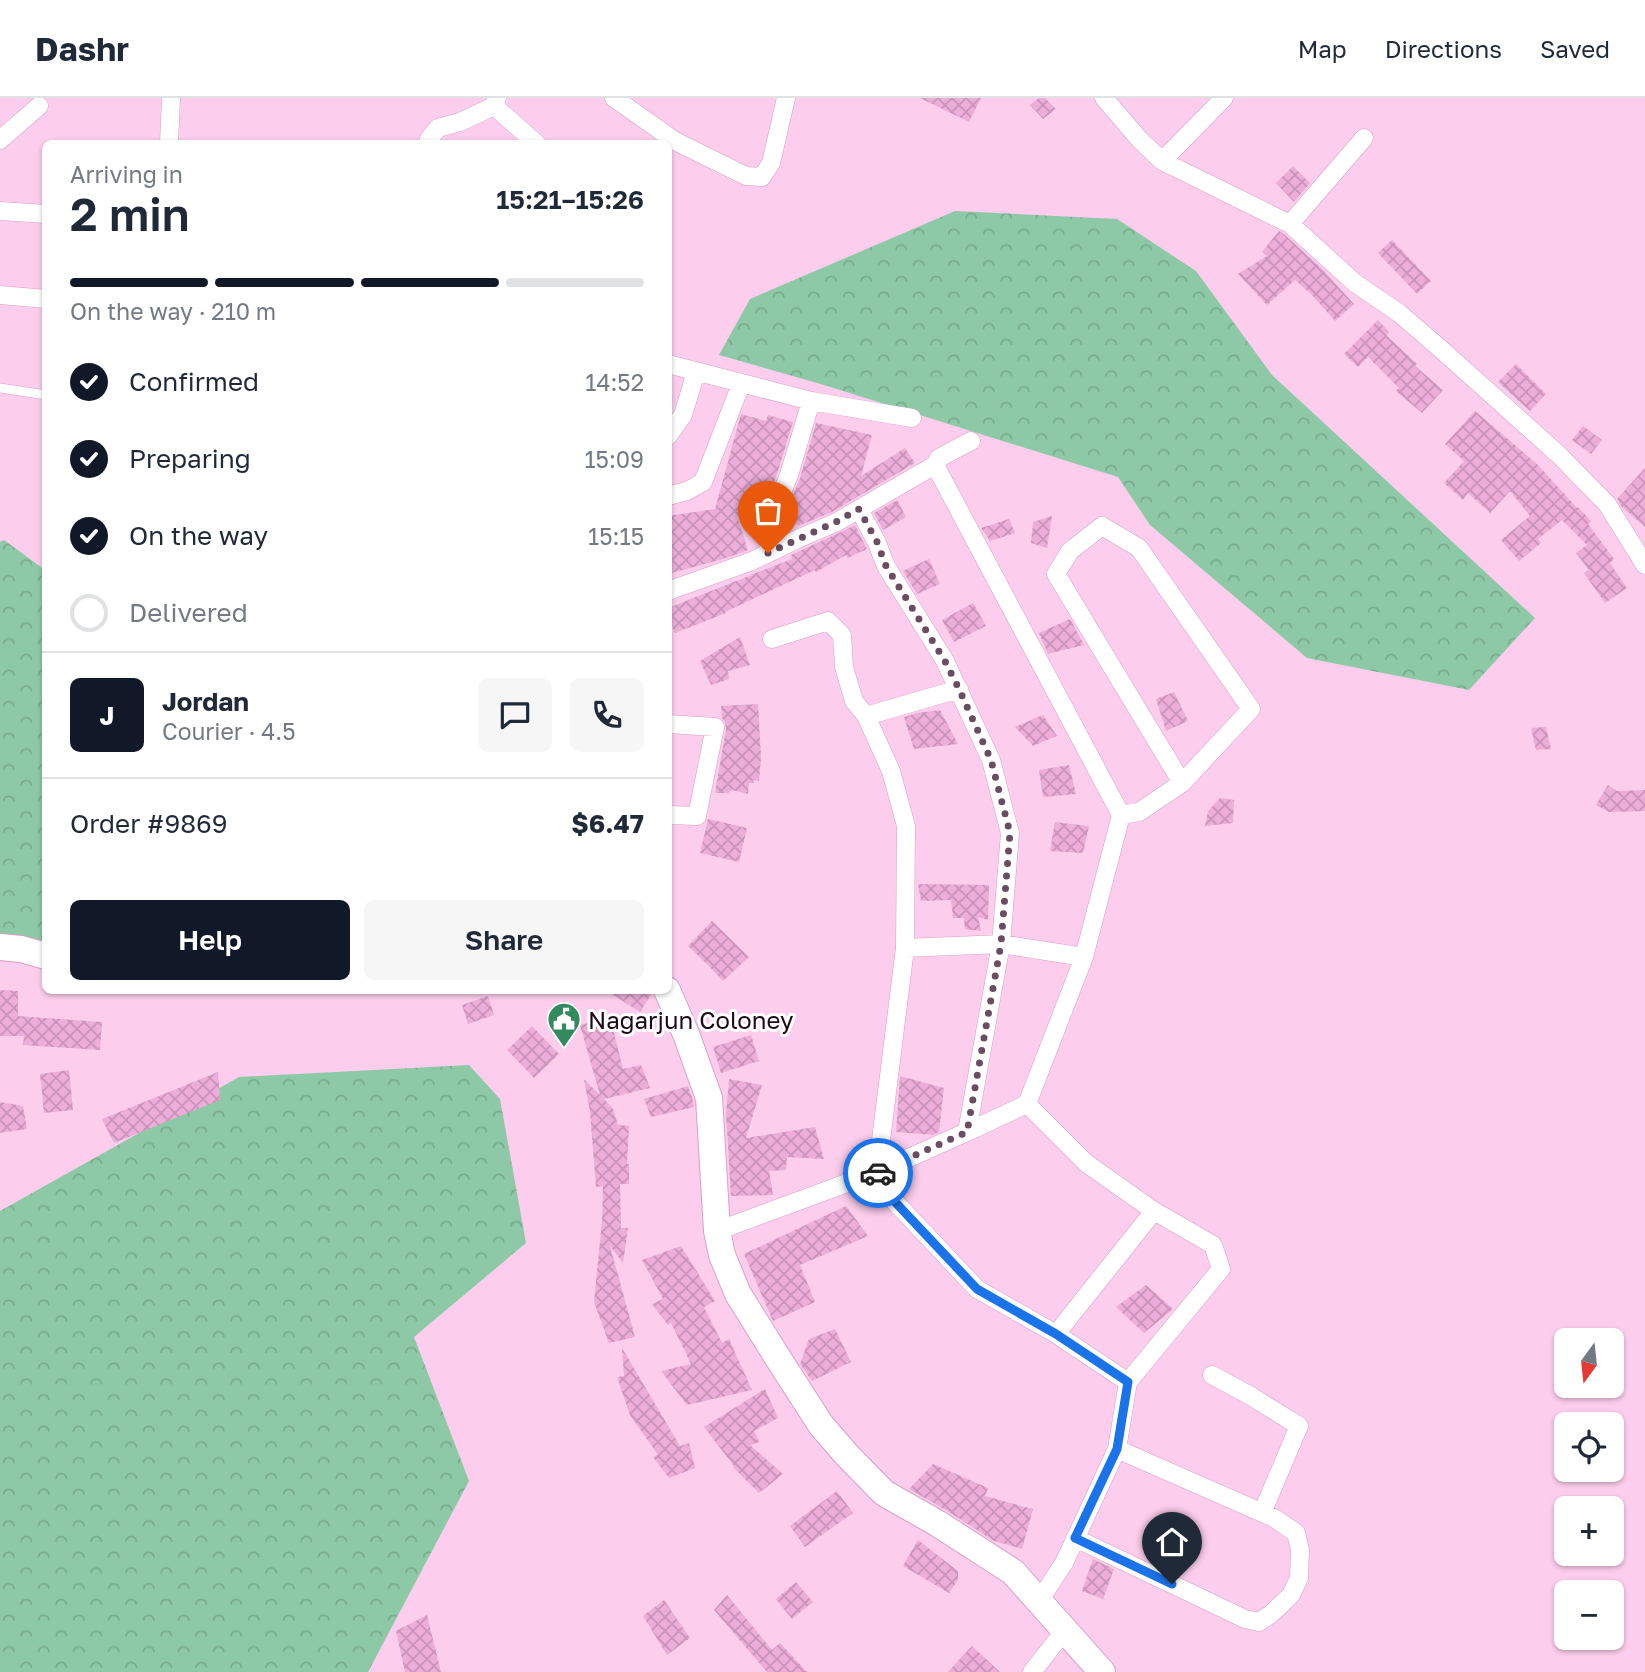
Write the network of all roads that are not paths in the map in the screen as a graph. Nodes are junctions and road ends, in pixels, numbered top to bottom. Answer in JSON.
{"nodes":[{"id":1,"x":171,"y":98,"type":"edge"},
{"id":2,"x":614,"y":98,"type":"edge"},
{"id":3,"x":786,"y":98,"type":"edge"},
{"id":4,"x":1104,"y":98,"type":"edge"},
{"id":5,"x":1224,"y":98,"type":"edge"},
{"id":6,"x":41,"y":101,"type":"edge"},
{"id":7,"x":496,"y":102,"type":"edge"},
{"id":8,"x":1364,"y":138,"type":"dead end"},
{"id":9,"x":0,"y":140,"type":"edge"},
{"id":10,"x":169,"y":140,"type":"edge"},
{"id":11,"x":429,"y":140,"type":"edge"},
{"id":12,"x":533,"y":140,"type":"edge"},
{"id":13,"x":1162,"y":160,"type":"junction"},
{"id":14,"x":0,"y":211,"type":"edge"},
{"id":15,"x":42,"y":214,"type":"edge"},
{"id":16,"x":1290,"y":224,"type":"junction"},
{"id":17,"x":0,"y":295,"type":"edge"},
{"id":18,"x":42,"y":299,"type":"edge"},
{"id":19,"x":672,"y":365,"type":"edge"},
{"id":20,"x":696,"y":372,"type":"junction"},
{"id":21,"x":741,"y":384,"type":"junction"},
{"id":22,"x":0,"y":388,"type":"edge"},
{"id":23,"x":42,"y":394,"type":"edge"},
{"id":24,"x":811,"y":401,"type":"junction"},
{"id":25,"x":912,"y":418,"type":"dead end"},
{"id":26,"x":672,"y":430,"type":"edge"},
{"id":27,"x":971,"y":441,"type":"dead end"},
{"id":28,"x":935,"y":465,"type":"junction"},
{"id":29,"x":672,"y":495,"type":"edge"},
{"id":30,"x":859,"y":509,"type":"junction"},
{"id":31,"x":768,"y":553,"type":"junction"},
{"id":32,"x":1645,"y":565,"type":"edge"},
{"id":33,"x":672,"y":590,"type":"edge"},
{"id":34,"x":772,"y":639,"type":"dead end"},
{"id":35,"x":959,"y":689,"type":"junction"},
{"id":36,"x":866,"y":716,"type":"junction"},
{"id":37,"x":672,"y":724,"type":"edge"},
{"id":38,"x":1182,"y":783,"type":"junction"},
{"id":39,"x":672,"y":815,"type":"edge"},
{"id":40,"x":1121,"y":815,"type":"junction"},
{"id":41,"x":1001,"y":944,"type":"junction"},
{"id":42,"x":0,"y":947,"type":"edge"},
{"id":43,"x":905,"y":948,"type":"junction"},
{"id":44,"x":42,"y":955,"type":"edge"},
{"id":45,"x":1084,"y":957,"type":"junction"},
{"id":46,"x":669,"y":994,"type":"edge"},
{"id":47,"x":1027,"y":1104,"type":"junction"},
{"id":48,"x":967,"y":1132,"type":"junction"},
{"id":49,"x":877,"y":1172,"type":"junction"},
{"id":50,"x":1154,"y":1211,"type":"junction"},
{"id":51,"x":717,"y":1231,"type":"junction"},
{"id":52,"x":1056,"y":1334,"type":"junction"},
{"id":53,"x":1212,"y":1375,"type":"dead end"},
{"id":54,"x":1128,"y":1382,"type":"junction"},
{"id":55,"x":1117,"y":1449,"type":"junction"},
{"id":56,"x":1262,"y":1513,"type":"junction"},
{"id":57,"x":1075,"y":1538,"type":"junction"},
{"id":58,"x":1039,"y":1601,"type":"junction"},
{"id":59,"x":1065,"y":1630,"type":"junction"},
{"id":60,"x":1032,"y":1672,"type":"edge"},
{"id":61,"x":1102,"y":1672,"type":"edge"}],
"edges":[{"from":1,"to":10,"type":"street"},
{"from":2,"to":3,"type":"street"},
{"from":4,"to":13,"type":"street"},
{"from":5,"to":13,"type":"street"},
{"from":6,"to":9,"type":"street"},
{"from":7,"to":11,"type":"street"},
{"from":7,"to":12,"type":"street"},
{"from":8,"to":16,"type":"street"},
{"from":13,"to":16,"type":"street"},
{"from":14,"to":15,"type":"street"},
{"from":16,"to":32,"type":"street"},
{"from":17,"to":18,"type":"street"},
{"from":19,"to":20,"type":"street"},
{"from":20,"to":21,"type":"street"},
{"from":20,"to":26,"type":"street"},
{"from":21,"to":24,"type":"street"},
{"from":21,"to":29,"type":"street"},
{"from":22,"to":23,"type":"lane"},
{"from":24,"to":25,"type":"street"},
{"from":24,"to":31,"type":"street"},
{"from":27,"to":28,"type":"street"},
{"from":28,"to":30,"type":"street"},
{"from":28,"to":40,"type":"street"},
{"from":30,"to":31,"type":"street"},
{"from":30,"to":35,"type":"street"},
{"from":31,"to":33,"type":"street"},
{"from":34,"to":36,"type":"street"},
{"from":35,"to":36,"type":"street"},
{"from":35,"to":41,"type":"street"},
{"from":36,"to":43,"type":"street"},
{"from":37,"to":39,"type":"street"},
{"from":38,"to":38,"type":"street"},
{"from":38,"to":40,"type":"street"},
{"from":40,"to":45,"type":"street"},
{"from":41,"to":43,"type":"street"},
{"from":41,"to":45,"type":"street"},
{"from":41,"to":48,"type":"street"},
{"from":42,"to":44,"type":"main road"},
{"from":43,"to":49,"type":"street"},
{"from":45,"to":47,"type":"street"},
{"from":46,"to":51,"type":"main road"},
{"from":47,"to":48,"type":"street"},
{"from":47,"to":50,"type":"street"},
{"from":48,"to":49,"type":"street"},
{"from":49,"to":51,"type":"street"},
{"from":49,"to":52,"type":"street"},
{"from":50,"to":52,"type":"street"},
{"from":50,"to":54,"type":"street"},
{"from":51,"to":58,"type":"main road"},
{"from":52,"to":54,"type":"street"},
{"from":53,"to":56,"type":"street"},
{"from":54,"to":55,"type":"street"},
{"from":55,"to":56,"type":"street"},
{"from":55,"to":57,"type":"street"},
{"from":56,"to":57,"type":"street"},
{"from":57,"to":58,"type":"street"},
{"from":58,"to":59,"type":"main road"},
{"from":59,"to":60,"type":"street"},
{"from":59,"to":61,"type":"main road"}]}
